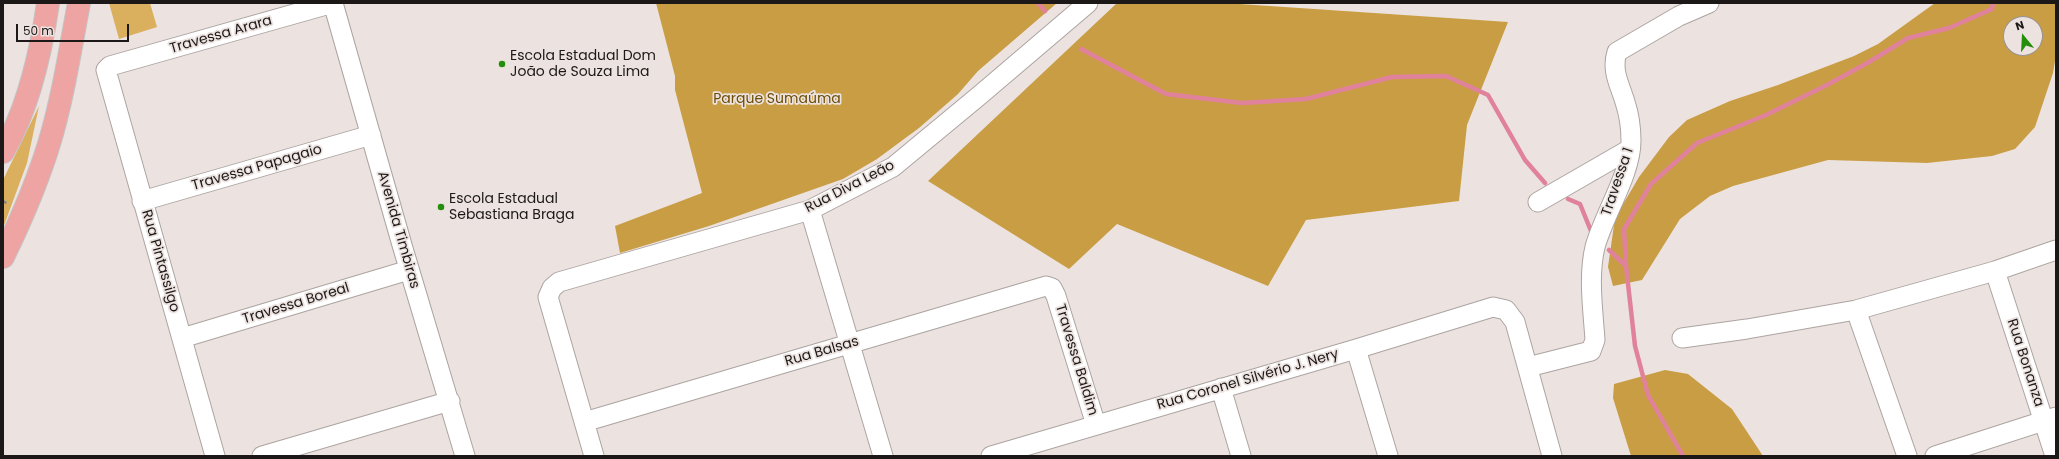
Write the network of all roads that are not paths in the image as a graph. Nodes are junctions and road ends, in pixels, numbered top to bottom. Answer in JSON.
{"nodes":[{"id":1,"x":48,"y":3,"type":"edge"},
{"id":2,"x":79,"y":3,"type":"edge"},
{"id":3,"x":333,"y":3,"type":"edge"},
{"id":4,"x":1088,"y":3,"type":"edge"},
{"id":5,"x":1709,"y":3,"type":"edge"},
{"id":6,"x":110,"y":66,"type":"joint"},
{"id":7,"x":371,"y":135,"type":"junction"},
{"id":8,"x":1630,"y":149,"type":"junction"},
{"id":9,"x":3,"y":152,"type":"edge"},
{"id":10,"x":142,"y":201,"type":"junction"},
{"id":11,"x":1538,"y":202,"type":"dead end"},
{"id":12,"x":810,"y":210,"type":"junction"},
{"id":13,"x":2056,"y":250,"type":"edge"},
{"id":14,"x":3,"y":257,"type":"edge"},
{"id":15,"x":409,"y":270,"type":"junction"},
{"id":16,"x":1995,"y":271,"type":"junction"},
{"id":17,"x":1056,"y":296,"type":"joint"},
{"id":18,"x":1856,"y":310,"type":"junction"},
{"id":19,"x":182,"y":338,"type":"junction"},
{"id":20,"x":1682,"y":338,"type":"dead end"},
{"id":21,"x":849,"y":344,"type":"junction"},
{"id":22,"x":1356,"y":349,"type":"junction"},
{"id":23,"x":1528,"y":367,"type":"junction"},
{"id":24,"x":1221,"y":388,"type":"junction"},
{"id":25,"x":450,"y":400,"type":"junction"},
{"id":26,"x":2050,"y":419,"type":"edge"},
{"id":27,"x":584,"y":422,"type":"junction"},
{"id":28,"x":1096,"y":425,"type":"junction"},
{"id":29,"x":1031,"y":450,"type":"edge"},
{"id":30,"x":215,"y":456,"type":"edge"},
{"id":31,"x":262,"y":456,"type":"edge"},
{"id":32,"x":465,"y":456,"type":"edge"},
{"id":33,"x":594,"y":456,"type":"edge"},
{"id":34,"x":883,"y":456,"type":"edge"},
{"id":35,"x":991,"y":456,"type":"edge"},
{"id":36,"x":1241,"y":456,"type":"edge"},
{"id":37,"x":1388,"y":456,"type":"edge"},
{"id":38,"x":1552,"y":456,"type":"edge"},
{"id":39,"x":1907,"y":456,"type":"edge"},
{"id":40,"x":1935,"y":456,"type":"edge"},
{"id":41,"x":2055,"y":456,"type":"edge"}],
"edges":[{"from":1,"to":9,"type":"main road"},
{"from":2,"to":14,"type":"main road"},
{"from":3,"to":6,"type":"street","name":"Travessa Arara"},
{"from":3,"to":7,"type":"street","name":"Avenida Timbiras"},
{"from":4,"to":12,"type":"street","name":"Rua Diva Leão"},
{"from":5,"to":8,"type":"street","name":"Travessa 1"},
{"from":6,"to":10,"type":"street","name":"Rua Pintassilgo"},
{"from":7,"to":10,"type":"street","name":"Travessa Papagaio"},
{"from":7,"to":15,"type":"street","name":"Avenida Timbiras"},
{"from":8,"to":11,"type":"street"},
{"from":8,"to":23,"type":"street","name":"Travessa 1"},
{"from":10,"to":19,"type":"street","name":"Rua Pintassilgo"},
{"from":12,"to":21,"type":"street"},
{"from":12,"to":27,"type":"street","name":"Rua Diva Leão"},
{"from":13,"to":16,"type":"street"},
{"from":15,"to":19,"type":"street","name":"Travessa Boreal"},
{"from":15,"to":25,"type":"street","name":"Avenida Timbiras"},
{"from":16,"to":18,"type":"street"},
{"from":16,"to":26,"type":"street","name":"Rua Bonanza"},
{"from":17,"to":21,"type":"street","name":"Rua Balsas"},
{"from":17,"to":28,"type":"street","name":"Travessa Baldim"},
{"from":18,"to":20,"type":"street"},
{"from":18,"to":39,"type":"street"},
{"from":19,"to":30,"type":"street","name":"Rua Pintassilgo"},
{"from":21,"to":27,"type":"street","name":"Rua Balsas"},
{"from":21,"to":34,"type":"street"},
{"from":22,"to":23,"type":"street","name":"Rua Coronel Silvério J. Nery"},
{"from":22,"to":24,"type":"street","name":"Rua Coronel Silvério J. Nery"},
{"from":22,"to":37,"type":"street"},
{"from":23,"to":38,"type":"street"},
{"from":24,"to":28,"type":"street","name":"Rua Coronel Silvério J. Nery"},
{"from":24,"to":36,"type":"street"},
{"from":25,"to":31,"type":"street"},
{"from":25,"to":32,"type":"street","name":"Avenida Timbiras"},
{"from":26,"to":40,"type":"street"},
{"from":26,"to":41,"type":"street","name":"Rua Bonanza"},
{"from":27,"to":33,"type":"street"},
{"from":28,"to":29,"type":"street","name":"Rua Coronel Silvério J. Nery"},
{"from":29,"to":35,"type":"street","name":"Rua Coronel Silvério J. Nery"}]}
